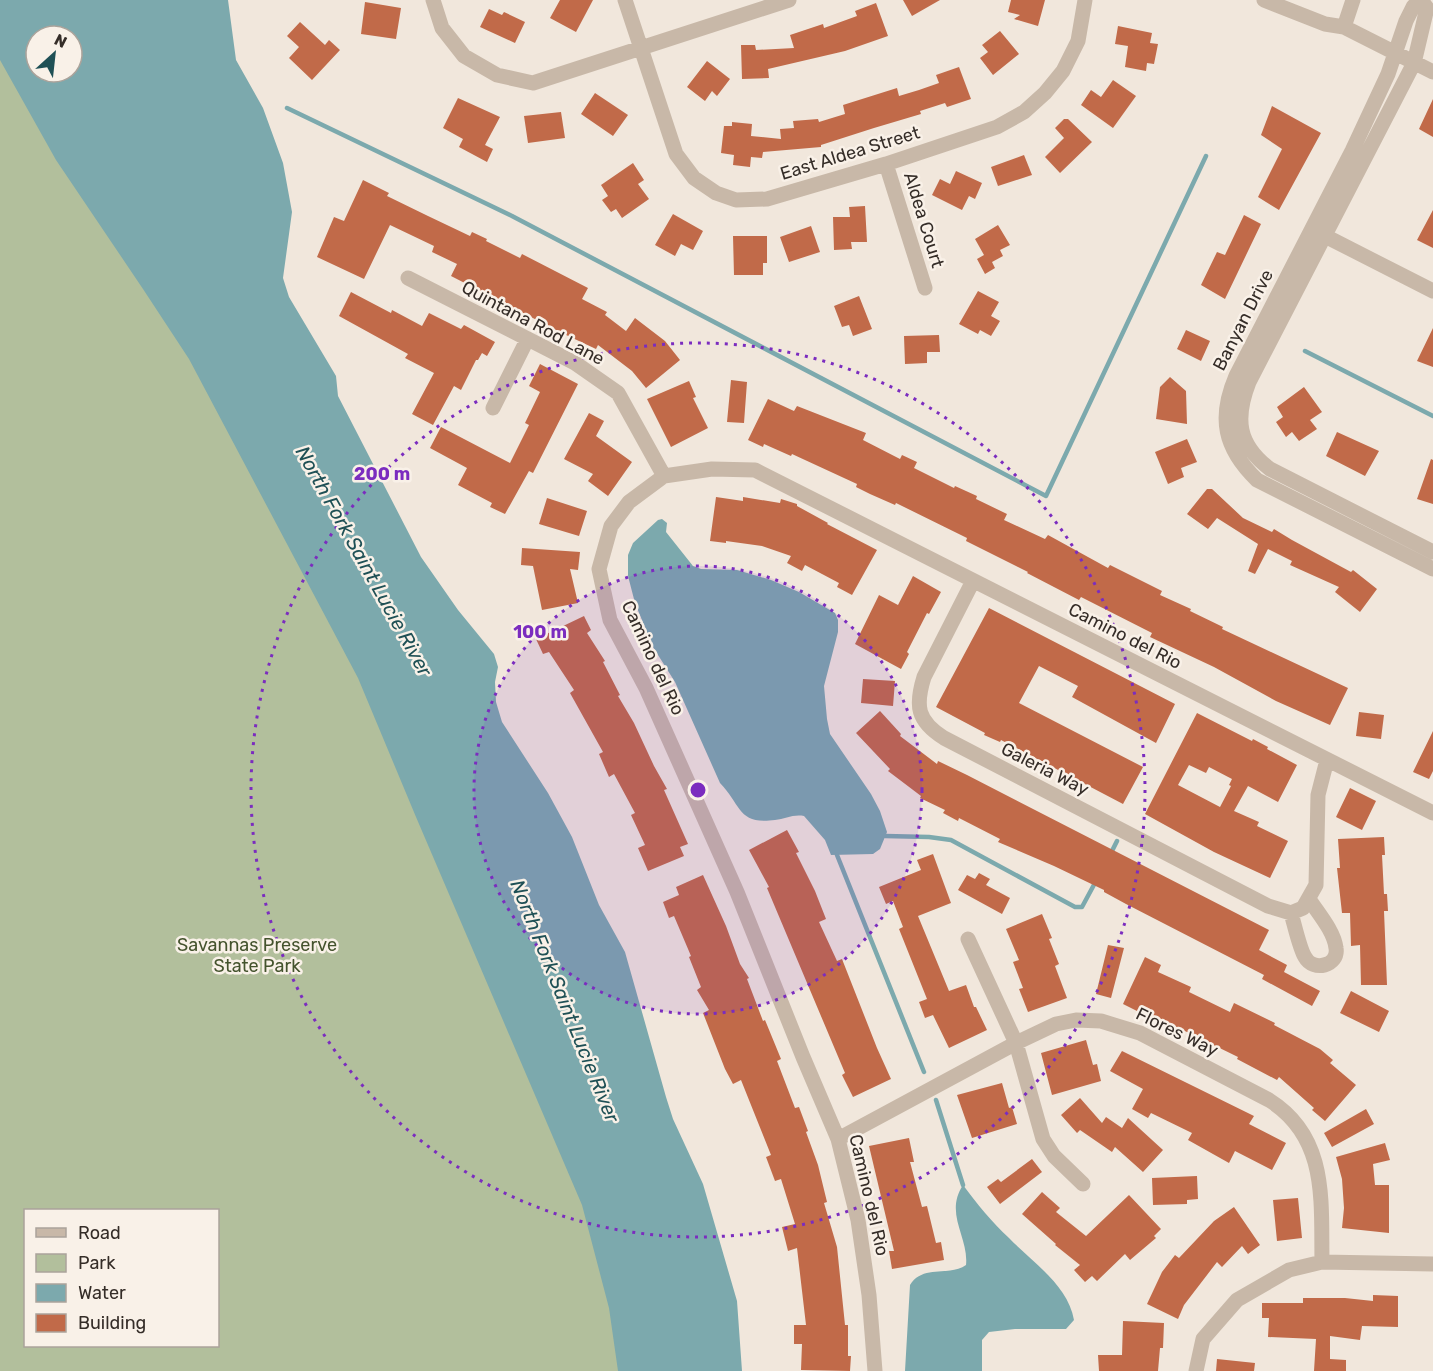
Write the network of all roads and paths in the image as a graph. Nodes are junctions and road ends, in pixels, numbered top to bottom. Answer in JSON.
{"nodes":[{"id":1,"x":433,"y":0,"type":"edge"},
{"id":2,"x":625,"y":0,"type":"edge"},
{"id":3,"x":789,"y":0,"type":"edge"},
{"id":4,"x":1085,"y":0,"type":"edge"},
{"id":5,"x":1263,"y":0,"type":"edge"},
{"id":6,"x":1353,"y":0,"type":"edge"},
{"id":7,"x":1425,"y":4,"type":"edge"},
{"id":8,"x":1344,"y":27,"type":"junction"},
{"id":9,"x":641,"y":50,"type":"junction"},
{"id":10,"x":1395,"y":53,"type":"junction"},
{"id":11,"x":1414,"y":63,"type":"junction"},
{"id":12,"x":1433,"y":72,"type":"edge"},
{"id":13,"x":886,"y":164,"type":"junction"},
{"id":14,"x":1324,"y":236,"type":"junction"},
{"id":15,"x":408,"y":278,"type":"dead end"},
{"id":16,"x":925,"y":288,"type":"dead end"},
{"id":17,"x":1433,"y":291,"type":"edge"},
{"id":18,"x":1273,"y":319,"type":"junction"},
{"id":19,"x":527,"y":340,"type":"junction"},
{"id":20,"x":493,"y":408,"type":"dead end"},
{"id":21,"x":1265,"y":465,"type":"junction"},
{"id":22,"x":664,"y":476,"type":"junction"},
{"id":23,"x":1254,"y":477,"type":"junction"},
{"id":24,"x":1433,"y":552,"type":"edge"},
{"id":25,"x":1433,"y":569,"type":"edge"},
{"id":26,"x":973,"y":581,"type":"junction"},
{"id":27,"x":1327,"y":760,"type":"junction"},
{"id":28,"x":1433,"y":813,"type":"edge"},
{"id":29,"x":1309,"y":899,"type":"junction"},
{"id":30,"x":1291,"y":913,"type":"junction"},
{"id":31,"x":968,"y":939,"type":"dead end"},
{"id":32,"x":1016,"y":1043,"type":"junction"},
{"id":33,"x":838,"y":1139,"type":"junction"},
{"id":34,"x":1083,"y":1184,"type":"dead end"},
{"id":35,"x":1322,"y":1262,"type":"junction"},
{"id":36,"x":1433,"y":1264,"type":"edge"},
{"id":37,"x":875,"y":1371,"type":"edge"},
{"id":38,"x":1196,"y":1371,"type":"edge"}],
"edges":[{"from":1,"to":9,"type":"street"},
{"from":2,"to":9,"type":"street","name":"East Aldea Street"},
{"from":3,"to":9,"type":"street"},
{"from":4,"to":13,"type":"street","name":"East Aldea Street"},
{"from":5,"to":8,"type":"street"},
{"from":6,"to":8,"type":"street"},
{"from":7,"to":10,"type":"street","name":"Banyan Drive"},
{"from":7,"to":11,"type":"street","name":"Banyan Drive"},
{"from":8,"to":10,"type":"street"},
{"from":9,"to":13,"type":"street","name":"East Aldea Street"},
{"from":10,"to":11,"type":"street"},
{"from":10,"to":18,"type":"street","name":"Banyan Drive"},
{"from":11,"to":12,"type":"street"},
{"from":11,"to":14,"type":"street","name":"Banyan Drive"},
{"from":13,"to":16,"type":"street","name":"Aldea Court"},
{"from":14,"to":17,"type":"street"},
{"from":14,"to":18,"type":"street","name":"Banyan Drive"},
{"from":15,"to":19,"type":"street","name":"Quintana Rod Lane"},
{"from":18,"to":21,"type":"street","name":"Banyan Drive"},
{"from":18,"to":23,"type":"street","name":"Banyan Drive"},
{"from":19,"to":20,"type":"street"},
{"from":19,"to":22,"type":"street","name":"Quintana Rod Lane"},
{"from":21,"to":23,"type":"street"},
{"from":21,"to":24,"type":"street","name":"Banyan Drive"},
{"from":22,"to":26,"type":"street","name":"Camino del Rio"},
{"from":22,"to":33,"type":"street","name":"Camino del Rio"},
{"from":23,"to":25,"type":"street","name":"Banyan Drive"},
{"from":26,"to":27,"type":"street","name":"Camino del Rio"},
{"from":26,"to":30,"type":"street","name":"Galeria Way"},
{"from":27,"to":28,"type":"street","name":"Camino del Rio"},
{"from":27,"to":29,"type":"street"},
{"from":29,"to":30,"type":"street"},
{"from":29,"to":30,"type":"street"},
{"from":31,"to":32,"type":"street"},
{"from":32,"to":33,"type":"street","name":"Flores Way"},
{"from":32,"to":34,"type":"street"},
{"from":32,"to":35,"type":"street","name":"Flores Way"},
{"from":33,"to":37,"type":"street","name":"Camino del Rio"},
{"from":35,"to":36,"type":"street"},
{"from":35,"to":38,"type":"street"}]}
